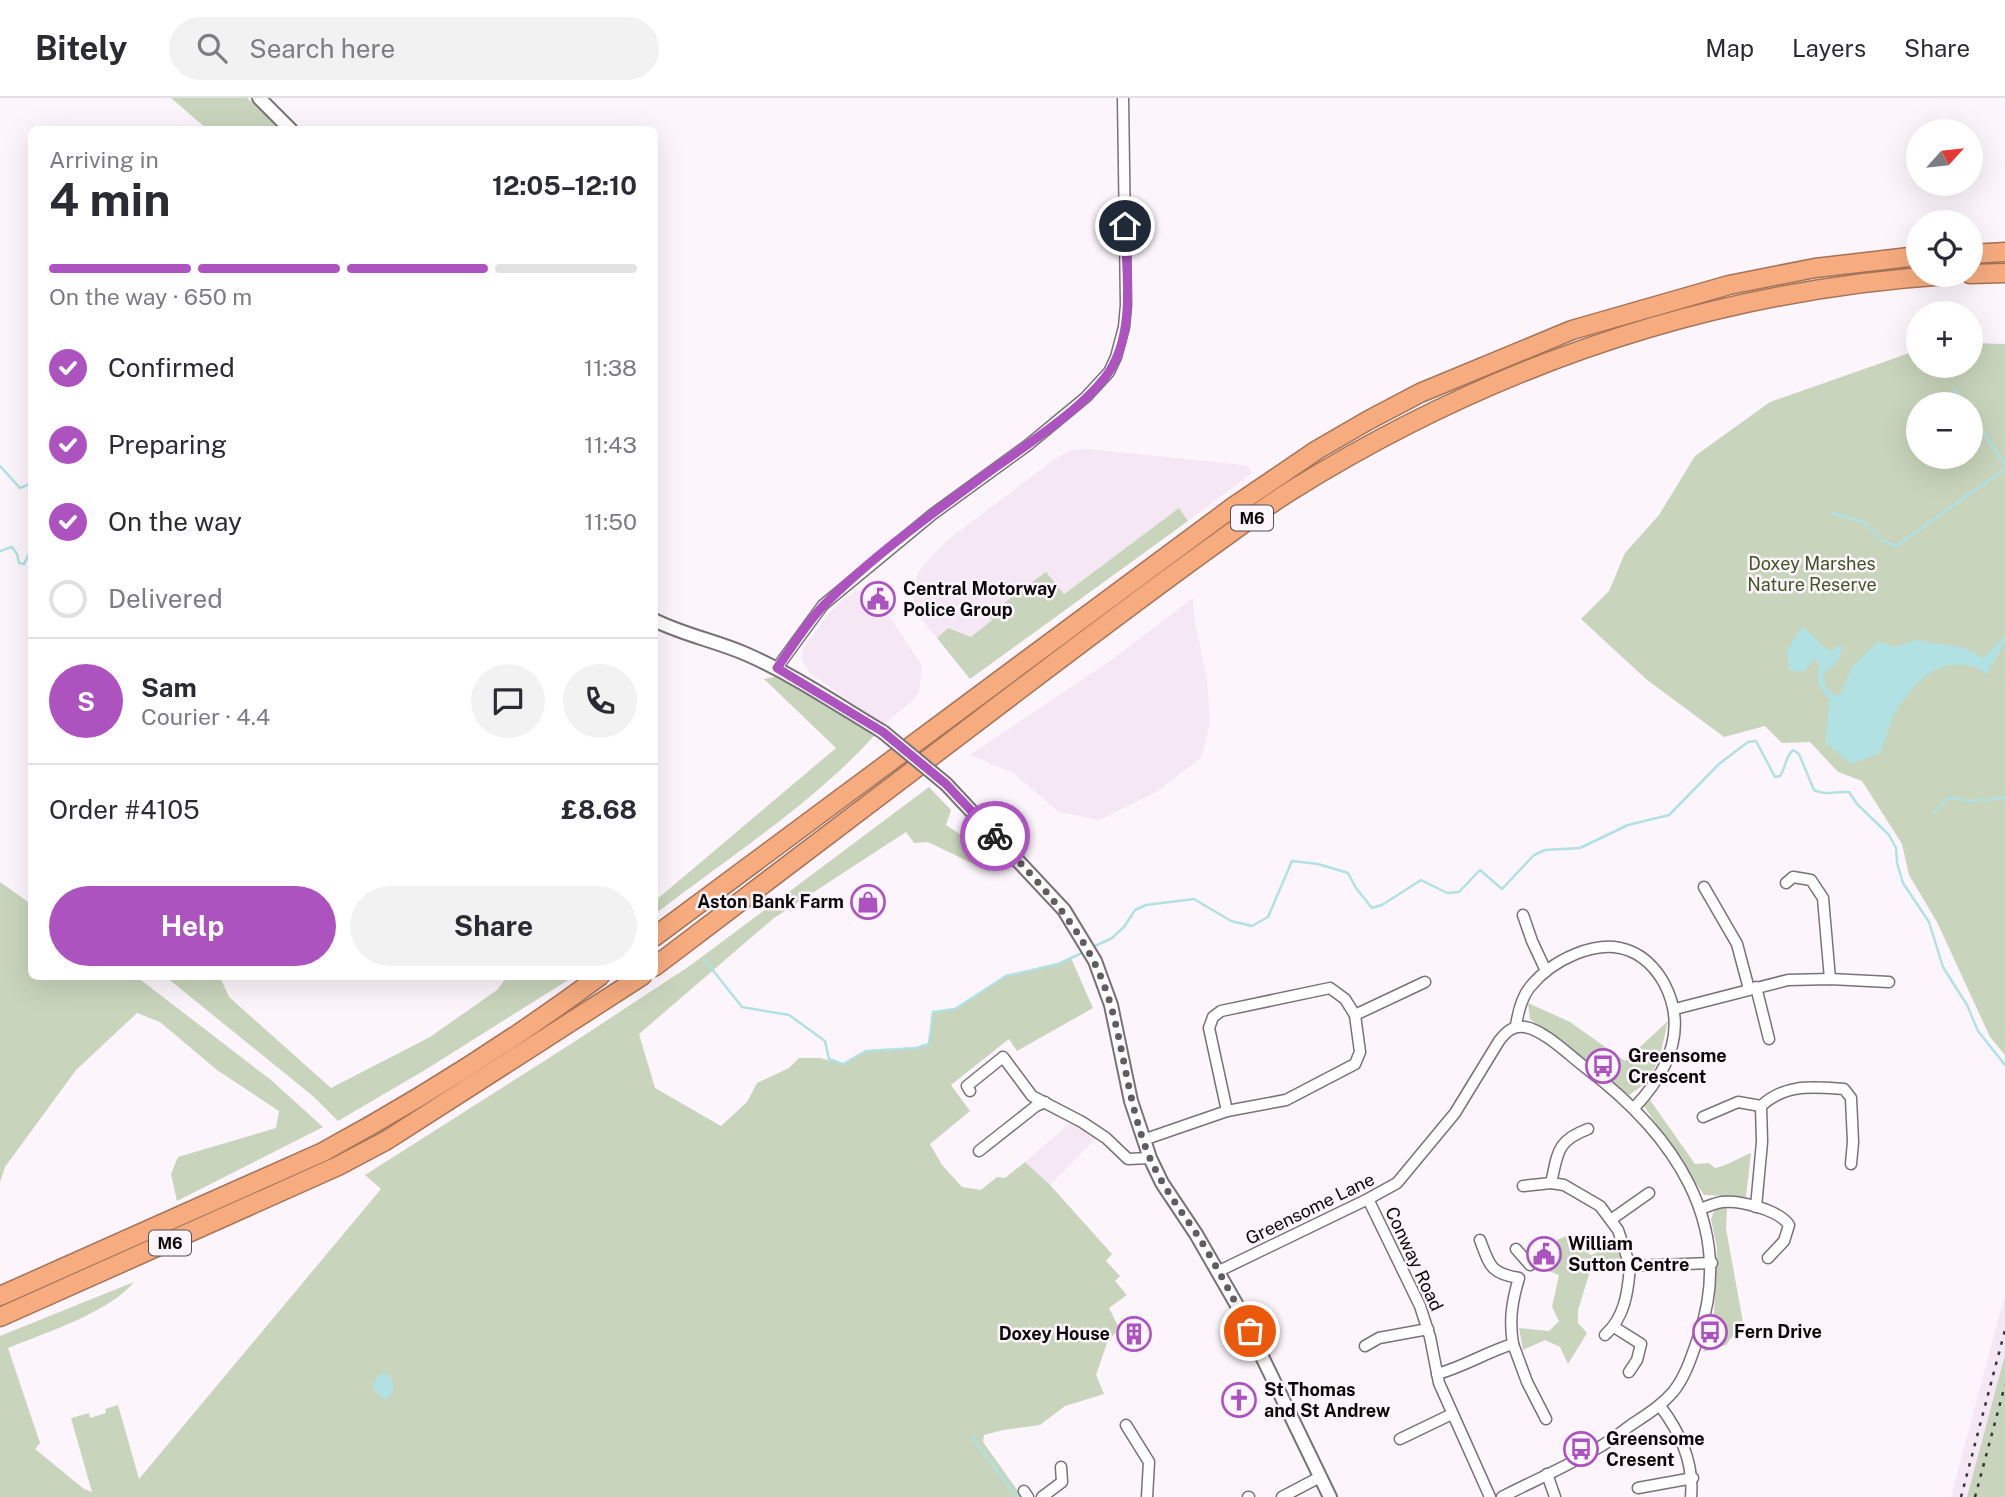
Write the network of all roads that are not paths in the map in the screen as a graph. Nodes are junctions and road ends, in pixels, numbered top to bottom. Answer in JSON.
{"nodes":[{"id":1,"x":259,"y":98,"type":"edge"},
{"id":2,"x":1123,"y":98,"type":"edge"},
{"id":3,"x":287,"y":126,"type":"edge"},
{"id":4,"x":2005,"y":253,"type":"edge"},
{"id":5,"x":1983,"y":254,"type":"edge"},
{"id":6,"x":1906,"y":258,"type":"edge"},
{"id":7,"x":2005,"y":273,"type":"edge"},
{"id":8,"x":1983,"y":274,"type":"edge"},
{"id":9,"x":1906,"y":278,"type":"edge"},
{"id":10,"x":658,"y":622,"type":"edge"},
{"id":11,"x":777,"y":668,"type":"junction"},
{"id":12,"x":1790,"y":880,"type":"dead end"},
{"id":13,"x":1704,"y":887,"type":"dead end"},
{"id":14,"x":1523,"y":915,"type":"dead end"},
{"id":15,"x":658,"y":934,"type":"edge"},
{"id":16,"x":658,"y":964,"type":"edge"},
{"id":17,"x":1546,"y":971,"type":"junction"},
{"id":18,"x":1829,"y":979,"type":"junction"},
{"id":19,"x":595,"y":980,"type":"edge"},
{"id":20,"x":636,"y":980,"type":"edge"},
{"id":21,"x":1425,"y":982,"type":"dead end"},
{"id":22,"x":1882,"y":985,"type":"dead end"},
{"id":23,"x":1752,"y":988,"type":"junction"},
{"id":24,"x":1675,"y":1009,"type":"junction"},
{"id":25,"x":1355,"y":1015,"type":"junction"},
{"id":26,"x":1516,"y":1026,"type":"junction"},
{"id":27,"x":1765,"y":1027,"type":"junction"},
{"id":28,"x":1753,"y":1030,"type":"dead end"},
{"id":29,"x":1769,"y":1039,"type":"dead end"},
{"id":30,"x":970,"y":1091,"type":"dead end"},
{"id":31,"x":1045,"y":1102,"type":"junction"},
{"id":32,"x":1761,"y":1106,"type":"junction"},
{"id":33,"x":1634,"y":1108,"type":"junction"},
{"id":34,"x":1227,"y":1111,"type":"junction"},
{"id":35,"x":1703,"y":1117,"type":"dead end"},
{"id":36,"x":1588,"y":1129,"type":"dead end"},
{"id":37,"x":1143,"y":1140,"type":"junction"},
{"id":38,"x":979,"y":1151,"type":"dead end"},
{"id":39,"x":1150,"y":1158,"type":"junction"},
{"id":40,"x":1852,"y":1164,"type":"dead end"},
{"id":41,"x":1551,"y":1183,"type":"junction"},
{"id":42,"x":1523,"y":1186,"type":"dead end"},
{"id":43,"x":1649,"y":1193,"type":"dead end"},
{"id":44,"x":1368,"y":1199,"type":"junction"},
{"id":45,"x":1756,"y":1207,"type":"junction"},
{"id":46,"x":1701,"y":1209,"type":"junction"},
{"id":47,"x":1612,"y":1219,"type":"junction"},
{"id":48,"x":1480,"y":1240,"type":"dead end"},
{"id":49,"x":1516,"y":1249,"type":"dead end"},
{"id":50,"x":1768,"y":1258,"type":"dead end"},
{"id":51,"x":1712,"y":1263,"type":"junction"},
{"id":52,"x":1530,"y":1265,"type":"dead end"},
{"id":53,"x":1630,"y":1266,"type":"junction"},
{"id":54,"x":1219,"y":1271,"type":"junction"},
{"id":55,"x":0,"y":1296,"type":"edge"},
{"id":56,"x":0,"y":1317,"type":"edge"},
{"id":57,"x":1614,"y":1327,"type":"junction"},
{"id":58,"x":1428,"y":1329,"type":"junction"},
{"id":59,"x":1605,"y":1335,"type":"dead end"},
{"id":60,"x":1513,"y":1345,"type":"junction"},
{"id":61,"x":1365,"y":1346,"type":"dead end"},
{"id":62,"x":1629,"y":1372,"type":"dead end"},
{"id":63,"x":1437,"y":1374,"type":"junction"},
{"id":64,"x":1660,"y":1406,"type":"junction"},
{"id":65,"x":1452,"y":1414,"type":"junction"},
{"id":66,"x":1546,"y":1419,"type":"dead end"},
{"id":67,"x":1126,"y":1425,"type":"dead end"},
{"id":68,"x":1400,"y":1439,"type":"dead end"},
{"id":69,"x":1062,"y":1467,"type":"dead end"},
{"id":70,"x":1547,"y":1475,"type":"junction"},
{"id":71,"x":1320,"y":1477,"type":"junction"},
{"id":72,"x":1693,"y":1478,"type":"junction"},
{"id":73,"x":1638,"y":1488,"type":"dead end"},
{"id":74,"x":1042,"y":1497,"type":"edge"},
{"id":75,"x":1147,"y":1497,"type":"edge"},
{"id":76,"x":1282,"y":1497,"type":"edge"},
{"id":77,"x":1330,"y":1497,"type":"edge"},
{"id":78,"x":1490,"y":1497,"type":"edge"},
{"id":79,"x":1502,"y":1497,"type":"edge"},
{"id":80,"x":1555,"y":1497,"type":"edge"},
{"id":81,"x":1691,"y":1497,"type":"edge"}],
"edges":[{"from":1,"to":3,"type":"street"},
{"from":2,"to":11,"type":"street"},
{"from":4,"to":5,"type":"highway"},
{"from":6,"to":15,"type":"highway","number":"M6"},
{"from":7,"to":8,"type":"highway"},
{"from":9,"to":16,"type":"highway","number":"M6"},
{"from":10,"to":11,"type":"street"},
{"from":11,"to":37,"type":"street","bridge":true},
{"from":12,"to":18,"type":"street"},
{"from":13,"to":23,"type":"street"},
{"from":14,"to":17,"type":"street"},
{"from":17,"to":24,"type":"street"},
{"from":17,"to":26,"type":"street"},
{"from":18,"to":22,"type":"street"},
{"from":18,"to":23,"type":"street"},
{"from":19,"to":55,"type":"highway","number":"M6"},
{"from":20,"to":56,"type":"highway","number":"M6"},
{"from":21,"to":25,"type":"street"},
{"from":23,"to":24,"type":"street"},
{"from":23,"to":27,"type":"street"},
{"from":24,"to":33,"type":"street"},
{"from":25,"to":34,"type":"street"},
{"from":25,"to":34,"type":"street"},
{"from":26,"to":33,"type":"street"},
{"from":26,"to":44,"type":"street","name":"Greensome Lane"},
{"from":27,"to":28,"type":"street"},
{"from":27,"to":29,"type":"street"},
{"from":30,"to":31,"type":"street"},
{"from":31,"to":38,"type":"street"},
{"from":31,"to":39,"type":"street"},
{"from":32,"to":35,"type":"street"},
{"from":32,"to":40,"type":"street"},
{"from":32,"to":45,"type":"street"},
{"from":33,"to":46,"type":"street"},
{"from":34,"to":37,"type":"street"},
{"from":36,"to":41,"type":"street"},
{"from":37,"to":39,"type":"street"},
{"from":39,"to":54,"type":"street"},
{"from":41,"to":42,"type":"street"},
{"from":41,"to":47,"type":"street"},
{"from":43,"to":47,"type":"street"},
{"from":44,"to":54,"type":"street","name":"Greensome Lane"},
{"from":44,"to":58,"type":"street","name":"Conway Road"},
{"from":45,"to":46,"type":"street"},
{"from":45,"to":50,"type":"street"},
{"from":46,"to":51,"type":"street"},
{"from":47,"to":53,"type":"street"},
{"from":48,"to":60,"type":"street"},
{"from":49,"to":52,"type":"street"},
{"from":51,"to":53,"type":"street"},
{"from":51,"to":64,"type":"street"},
{"from":53,"to":57,"type":"street"},
{"from":54,"to":71,"type":"street"},
{"from":57,"to":59,"type":"street"},
{"from":57,"to":62,"type":"street"},
{"from":58,"to":61,"type":"street"},
{"from":58,"to":63,"type":"street","name":"Conway Road"},
{"from":60,"to":63,"type":"street"},
{"from":60,"to":66,"type":"street"},
{"from":63,"to":65,"type":"street","name":"Conway Road"},
{"from":64,"to":70,"type":"street"},
{"from":64,"to":72,"type":"street"},
{"from":65,"to":68,"type":"street"},
{"from":65,"to":78,"type":"street","name":"Conway Road"},
{"from":67,"to":75,"type":"street"},
{"from":69,"to":74,"type":"street"},
{"from":70,"to":79,"type":"street"},
{"from":70,"to":80,"type":"street"},
{"from":71,"to":76,"type":"street"},
{"from":71,"to":77,"type":"street"},
{"from":72,"to":73,"type":"street"},
{"from":72,"to":81,"type":"street"}]}
